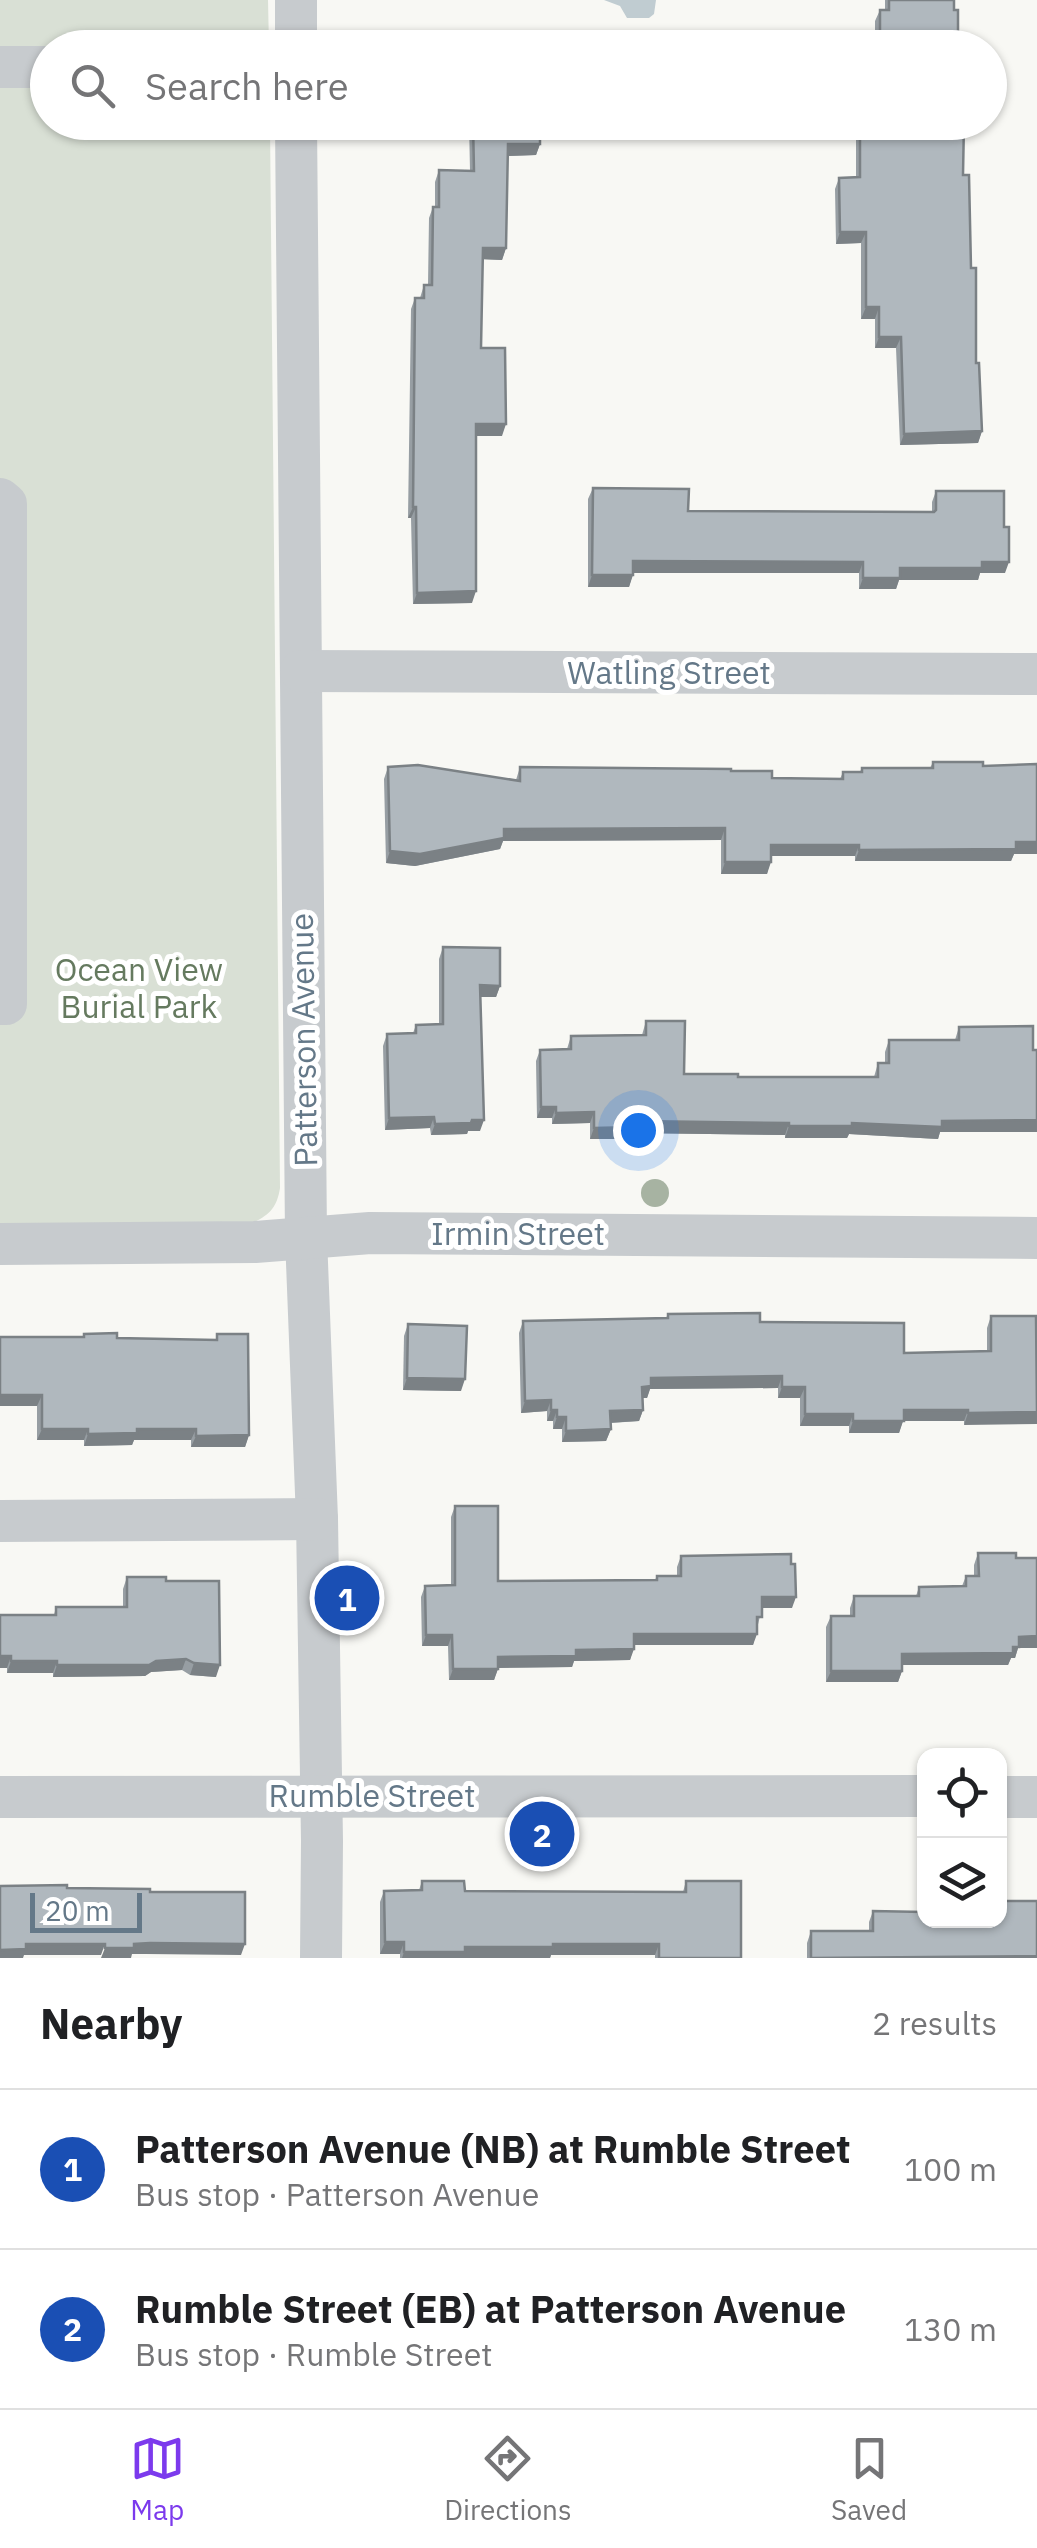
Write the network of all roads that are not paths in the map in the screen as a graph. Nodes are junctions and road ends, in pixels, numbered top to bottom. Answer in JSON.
{"nodes":[{"id":1,"x":296,"y":0,"type":"edge"},
{"id":2,"x":296,"y":30,"type":"edge"},
{"id":3,"x":0,"y":67,"type":"edge"},
{"id":4,"x":30,"y":67,"type":"edge"},
{"id":5,"x":296,"y":140,"type":"edge"},
{"id":6,"x":0,"y":500,"type":"edge"},
{"id":7,"x":300,"y":671,"type":"junction"},
{"id":8,"x":1037,"y":674,"type":"edge"},
{"id":9,"x":0,"y":1004,"type":"edge"},
{"id":10,"x":306,"y":1237,"type":"junction"},
{"id":11,"x":1037,"y":1238,"type":"edge"},
{"id":12,"x":0,"y":1244,"type":"edge"},
{"id":13,"x":316,"y":1519,"type":"junction"},
{"id":14,"x":0,"y":1520,"type":"edge"},
{"id":15,"x":917,"y":1796,"type":"edge"},
{"id":16,"x":322,"y":1797,"type":"junction"},
{"id":17,"x":1007,"y":1797,"type":"edge"},
{"id":18,"x":1037,"y":1797,"type":"edge"},
{"id":19,"x":0,"y":1798,"type":"edge"},
{"id":20,"x":320,"y":1958,"type":"edge"}],
"edges":[{"from":1,"to":2,"type":"street"},
{"from":3,"to":4,"type":"street"},
{"from":5,"to":7,"type":"street","name":"Patterson Avenue"},
{"from":6,"to":9,"type":"street"},
{"from":7,"to":8,"type":"street","name":"Watling Street"},
{"from":7,"to":10,"type":"street","name":"Patterson Avenue"},
{"from":10,"to":11,"type":"street","name":"Irmin Street"},
{"from":10,"to":12,"type":"street","name":"Irmin Street"},
{"from":10,"to":13,"type":"street","name":"Patterson Avenue"},
{"from":13,"to":14,"type":"street"},
{"from":13,"to":16,"type":"street","name":"Patterson Avenue"},
{"from":15,"to":16,"type":"street","name":"Rumble Street"},
{"from":16,"to":19,"type":"street","name":"Rumble Street"},
{"from":16,"to":20,"type":"street","name":"Patterson Avenue"},
{"from":17,"to":18,"type":"street"}]}
